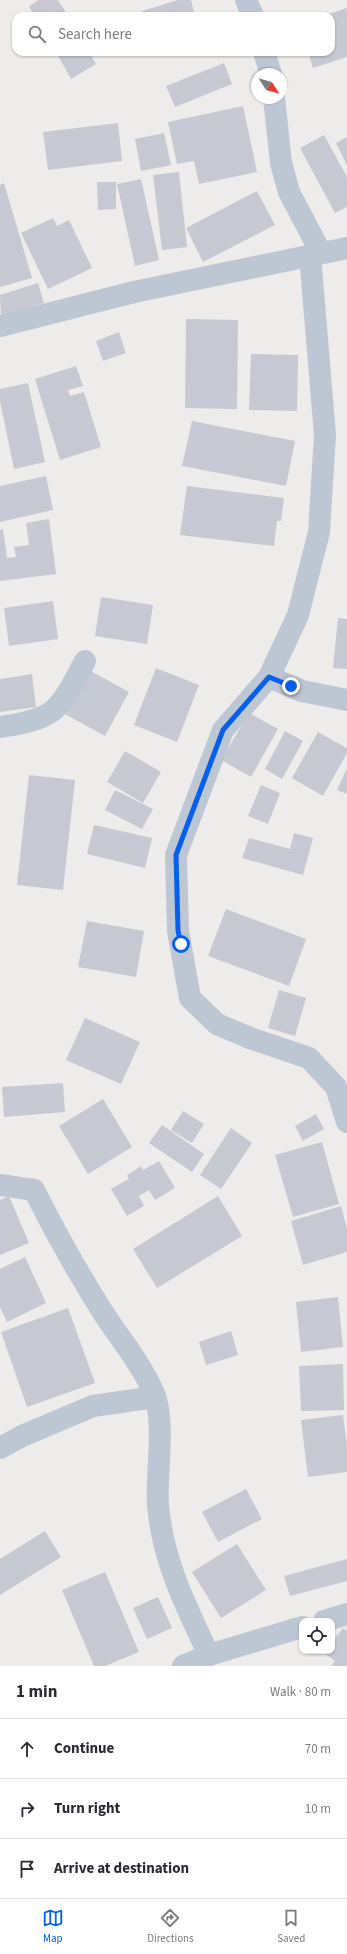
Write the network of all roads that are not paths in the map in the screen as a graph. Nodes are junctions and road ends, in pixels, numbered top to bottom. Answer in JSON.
{"nodes":[{"id":1,"x":246,"y":0,"type":"edge"},
{"id":2,"x":250,"y":12,"type":"edge"},
{"id":3,"x":265,"y":56,"type":"edge"},
{"id":4,"x":269,"y":68,"type":"edge"},
{"id":5,"x":275,"y":104,"type":"edge"},
{"id":6,"x":347,"y":248,"type":"edge"},
{"id":7,"x":316,"y":254,"type":"junction"},
{"id":8,"x":0,"y":326,"type":"edge"},
{"id":9,"x":84,"y":661,"type":"dead end"},
{"id":10,"x":269,"y":677,"type":"junction"},
{"id":11,"x":347,"y":700,"type":"edge"},
{"id":12,"x":0,"y":727,"type":"edge"},
{"id":13,"x":347,"y":1122,"type":"edge"},
{"id":14,"x":0,"y":1186,"type":"edge"},
{"id":15,"x":155,"y":1397,"type":"junction"},
{"id":16,"x":0,"y":1448,"type":"edge"},
{"id":17,"x":347,"y":1614,"type":"edge"},
{"id":18,"x":334,"y":1618,"type":"edge"},
{"id":19,"x":299,"y":1628,"type":"edge"},
{"id":20,"x":209,"y":1655,"type":"junction"},
{"id":21,"x":183,"y":1666,"type":"edge"}],
"edges":[{"from":1,"to":2,"type":"street"},
{"from":3,"to":4,"type":"street"},
{"from":5,"to":7,"type":"street"},
{"from":6,"to":7,"type":"street"},
{"from":7,"to":8,"type":"street"},
{"from":7,"to":10,"type":"street"},
{"from":9,"to":12,"type":"street"},
{"from":10,"to":11,"type":"street"},
{"from":10,"to":13,"type":"street"},
{"from":14,"to":15,"type":"street"},
{"from":15,"to":16,"type":"street"},
{"from":15,"to":20,"type":"street"},
{"from":17,"to":18,"type":"street"},
{"from":19,"to":20,"type":"street"},
{"from":20,"to":21,"type":"street"}]}
